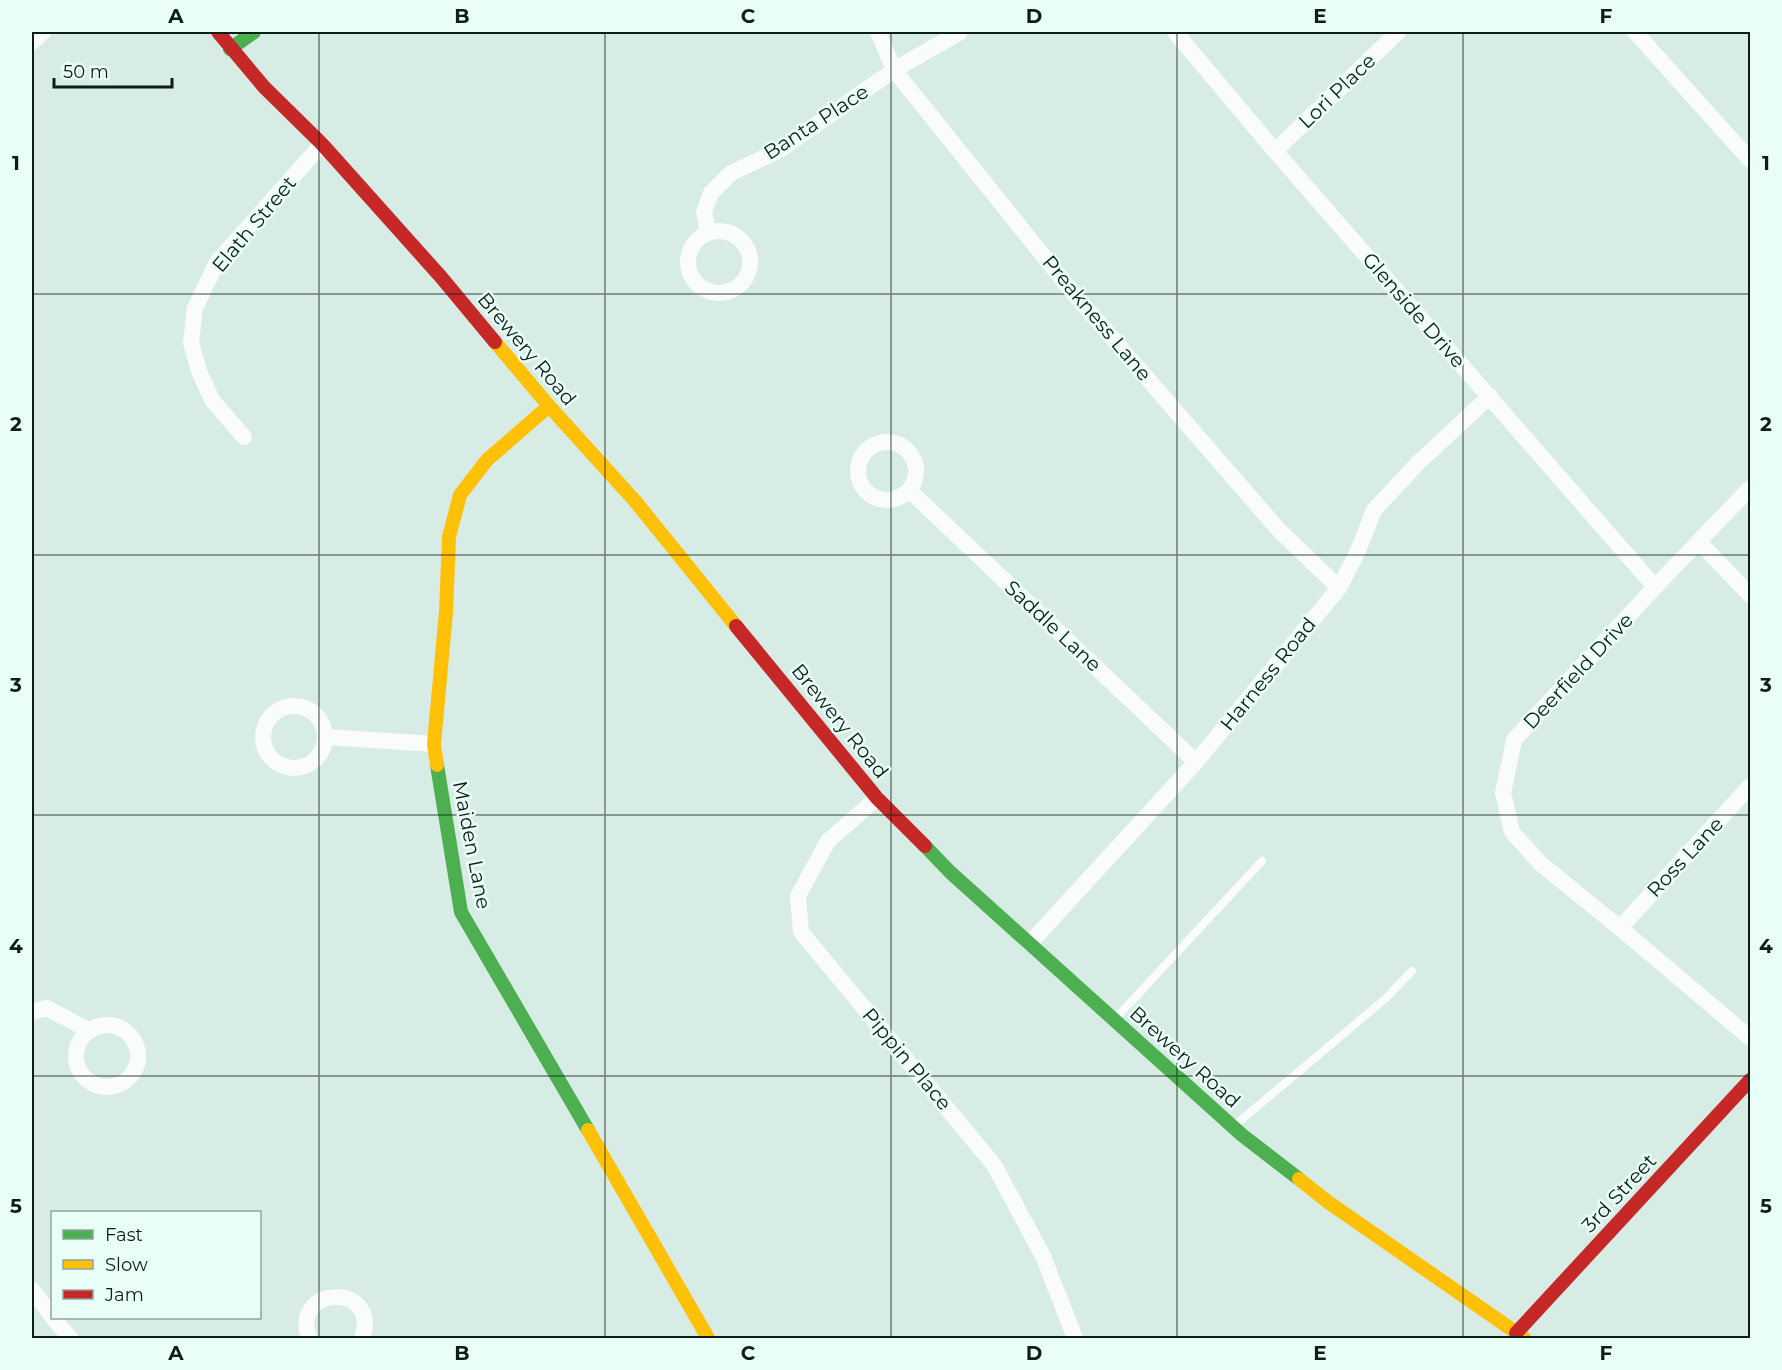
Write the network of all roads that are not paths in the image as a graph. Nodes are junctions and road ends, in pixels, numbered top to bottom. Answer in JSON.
{"nodes":[{"id":1,"x":43,"y":32,"type":"edge"},
{"id":2,"x":218,"y":32,"type":"edge"},
{"id":3,"x":255,"y":32,"type":"edge"},
{"id":4,"x":878,"y":32,"type":"edge"},
{"id":5,"x":960,"y":32,"type":"edge"},
{"id":6,"x":1175,"y":32,"type":"edge"},
{"id":7,"x":1398,"y":32,"type":"edge"},
{"id":8,"x":1635,"y":32,"type":"edge"},
{"id":9,"x":32,"y":42,"type":"edge"},
{"id":10,"x":230,"y":49,"type":"junction"},
{"id":11,"x":894,"y":70,"type":"junction"},
{"id":12,"x":322,"y":144,"type":"junction"},
{"id":13,"x":1275,"y":151,"type":"junction"},
{"id":14,"x":1750,"y":160,"type":"edge"},
{"id":15,"x":708,"y":233,"type":"dead end"},
{"id":16,"x":1490,"y":396,"type":"junction"},
{"id":17,"x":549,"y":406,"type":"junction"},
{"id":18,"x":244,"y":437,"type":"dead end"},
{"id":19,"x":1750,"y":488,"type":"edge"},
{"id":20,"x":910,"y":491,"type":"dead end"},
{"id":21,"x":1700,"y":542,"type":"junction"},
{"id":22,"x":1655,"y":587,"type":"junction"},
{"id":23,"x":1339,"y":588,"type":"junction"},
{"id":24,"x":1750,"y":595,"type":"edge"},
{"id":25,"x":326,"y":737,"type":"dead end"},
{"id":26,"x":434,"y":744,"type":"junction"},
{"id":27,"x":1196,"y":762,"type":"junction"},
{"id":28,"x":1750,"y":786,"type":"edge"},
{"id":29,"x":877,"y":798,"type":"junction"},
{"id":30,"x":1262,"y":861,"type":"dead end"},
{"id":31,"x":1620,"y":928,"type":"junction"},
{"id":32,"x":1030,"y":943,"type":"junction"},
{"id":33,"x":1412,"y":971,"type":"dead end"},
{"id":34,"x":32,"y":1012,"type":"edge"},
{"id":35,"x":1115,"y":1020,"type":"junction"},
{"id":36,"x":90,"y":1031,"type":"dead end"},
{"id":37,"x":1750,"y":1038,"type":"edge"},
{"id":38,"x":1750,"y":1080,"type":"edge"},
{"id":39,"x":1233,"y":1127,"type":"junction"},
{"id":40,"x":32,"y":1290,"type":"edge"},
{"id":41,"x":51,"y":1314,"type":"edge"},
{"id":42,"x":55,"y":1319,"type":"edge"},
{"id":43,"x":1520,"y":1336,"type":"edge"},
{"id":44,"x":70,"y":1338,"type":"edge"},
{"id":45,"x":308,"y":1338,"type":"edge"},
{"id":46,"x":362,"y":1338,"type":"edge"},
{"id":47,"x":708,"y":1338,"type":"edge"},
{"id":48,"x":1075,"y":1338,"type":"edge"}],
"edges":[{"from":1,"to":9,"type":"street"},
{"from":2,"to":10,"type":"street","name":"Brewery Road"},
{"from":3,"to":10,"type":"street"},
{"from":4,"to":11,"type":"street","name":"Preakness Lane"},
{"from":5,"to":11,"type":"street","name":"Banta Place"},
{"from":6,"to":13,"type":"street","name":"Glenside Drive"},
{"from":7,"to":13,"type":"street","name":"Lori Place"},
{"from":8,"to":14,"type":"street"},
{"from":10,"to":12,"type":"street","name":"Brewery Road"},
{"from":11,"to":15,"type":"street","name":"Banta Place"},
{"from":11,"to":23,"type":"street","name":"Preakness Lane"},
{"from":12,"to":17,"type":"street","name":"Brewery Road"},
{"from":12,"to":18,"type":"street","name":"Elath Street"},
{"from":13,"to":16,"type":"street","name":"Glenside Drive"},
{"from":16,"to":22,"type":"street","name":"Glenside Drive"},
{"from":16,"to":23,"type":"street","name":"Harness Road"},
{"from":17,"to":26,"type":"street","name":"Maiden Lane"},
{"from":17,"to":29,"type":"street","name":"Brewery Road"},
{"from":19,"to":21,"type":"street","name":"Deerfield Drive"},
{"from":20,"to":27,"type":"street","name":"Saddle Lane"},
{"from":21,"to":22,"type":"street","name":"Deerfield Drive"},
{"from":21,"to":24,"type":"street"},
{"from":22,"to":31,"type":"street","name":"Deerfield Drive"},
{"from":23,"to":27,"type":"street","name":"Harness Road"},
{"from":25,"to":26,"type":"street"},
{"from":26,"to":47,"type":"street","name":"Maiden Lane"},
{"from":27,"to":32,"type":"street","name":"Harness Road"},
{"from":28,"to":31,"type":"street","name":"Ross Lane"},
{"from":29,"to":32,"type":"street","name":"Brewery Road"},
{"from":29,"to":48,"type":"street","name":"Pippin Place"},
{"from":30,"to":35,"type":"lane"},
{"from":31,"to":37,"type":"street","name":"Deerfield Drive"},
{"from":32,"to":35,"type":"street","name":"Brewery Road"},
{"from":33,"to":39,"type":"lane"},
{"from":34,"to":36,"type":"street"},
{"from":35,"to":39,"type":"street","name":"Brewery Road"},
{"from":38,"to":43,"type":"street","name":"3rd Street"},
{"from":39,"to":43,"type":"street","name":"Brewery Road"},
{"from":40,"to":41,"type":"street"},
{"from":42,"to":44,"type":"street"},
{"from":45,"to":46,"type":"street"}]}
